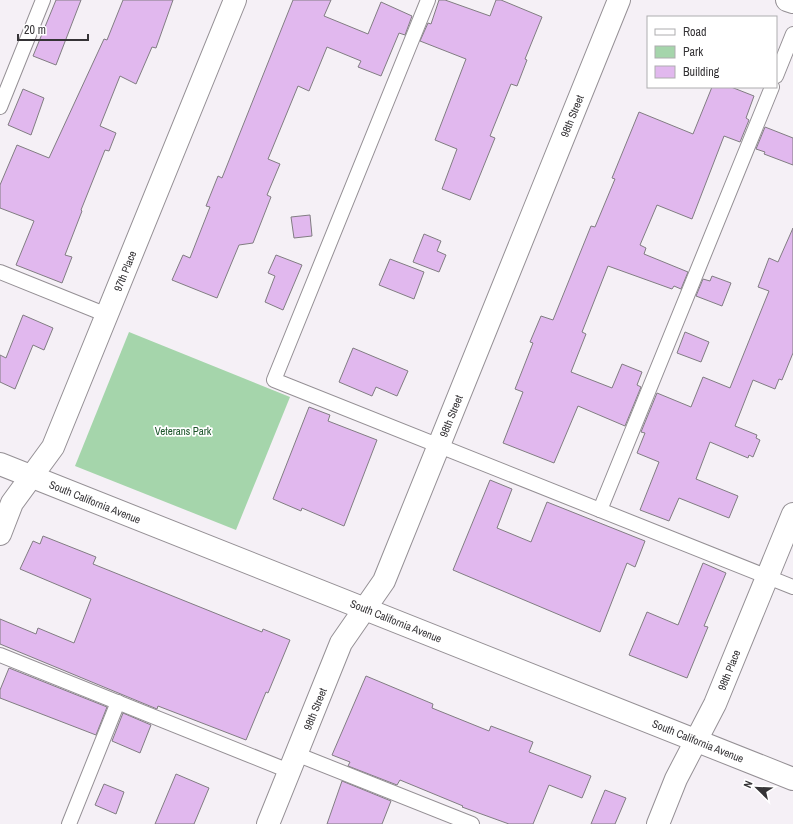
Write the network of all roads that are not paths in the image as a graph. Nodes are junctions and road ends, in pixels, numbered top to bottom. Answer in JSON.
{"nodes":[{"id":1,"x":43,"y":0,"type":"edge"},
{"id":2,"x":235,"y":0,"type":"edge"},
{"id":3,"x":428,"y":0,"type":"edge"},
{"id":4,"x":619,"y":0,"type":"edge"},
{"id":5,"x":787,"y":0,"type":"edge"},
{"id":6,"x":793,"y":2,"type":"edge"},
{"id":7,"x":793,"y":34,"type":"edge"},
{"id":8,"x":777,"y":74,"type":"edge"},
{"id":9,"x":772,"y":88,"type":"edge"},
{"id":10,"x":0,"y":107,"type":"edge"},
{"id":11,"x":0,"y":272,"type":"edge"},
{"id":12,"x":107,"y":315,"type":"junction"},
{"id":13,"x":439,"y":445,"type":"junction"},
{"id":14,"x":0,"y":464,"type":"edge"},
{"id":15,"x":32,"y":476,"type":"junction"},
{"id":16,"x":600,"y":510,"type":"junction"},
{"id":17,"x":793,"y":514,"type":"edge"},
{"id":18,"x":0,"y":534,"type":"edge"},
{"id":19,"x":767,"y":577,"type":"junction"},
{"id":20,"x":793,"y":587,"type":"edge"},
{"id":21,"x":364,"y":608,"type":"junction"},
{"id":22,"x":0,"y":655,"type":"edge"},
{"id":23,"x":118,"y":702,"type":"junction"},
{"id":24,"x":696,"y":740,"type":"junction"},
{"id":25,"x":293,"y":762,"type":"junction"},
{"id":26,"x":793,"y":779,"type":"edge"},
{"id":27,"x":464,"y":822,"type":"edge"},
{"id":28,"x":69,"y":824,"type":"edge"},
{"id":29,"x":268,"y":824,"type":"edge"},
{"id":30,"x":658,"y":824,"type":"edge"}],
"edges":[{"from":1,"to":10,"type":"lane"},
{"from":2,"to":12,"type":"street","name":"97th Place"},
{"from":3,"to":13,"type":"lane"},
{"from":4,"to":13,"type":"street","name":"98th Street"},
{"from":5,"to":6,"type":"street"},
{"from":7,"to":8,"type":"lane"},
{"from":9,"to":16,"type":"lane"},
{"from":11,"to":12,"type":"lane"},
{"from":12,"to":15,"type":"street","name":"97th Place"},
{"from":13,"to":16,"type":"lane"},
{"from":13,"to":21,"type":"street","name":"98th Street"},
{"from":14,"to":15,"type":"street","name":"South California Avenue"},
{"from":15,"to":18,"type":"street","name":"97th Place"},
{"from":15,"to":21,"type":"street","name":"South California Avenue"},
{"from":16,"to":19,"type":"lane"},
{"from":17,"to":19,"type":"street","name":"98th Place"},
{"from":19,"to":20,"type":"lane"},
{"from":19,"to":24,"type":"street","name":"98th Place"},
{"from":21,"to":24,"type":"street","name":"South California Avenue"},
{"from":21,"to":25,"type":"street","name":"98th Street"},
{"from":22,"to":23,"type":"lane"},
{"from":23,"to":25,"type":"lane"},
{"from":23,"to":28,"type":"lane"},
{"from":24,"to":26,"type":"street","name":"South California Avenue"},
{"from":24,"to":30,"type":"street","name":"98th Place"},
{"from":25,"to":27,"type":"lane"},
{"from":25,"to":29,"type":"street","name":"98th Street"}]}
